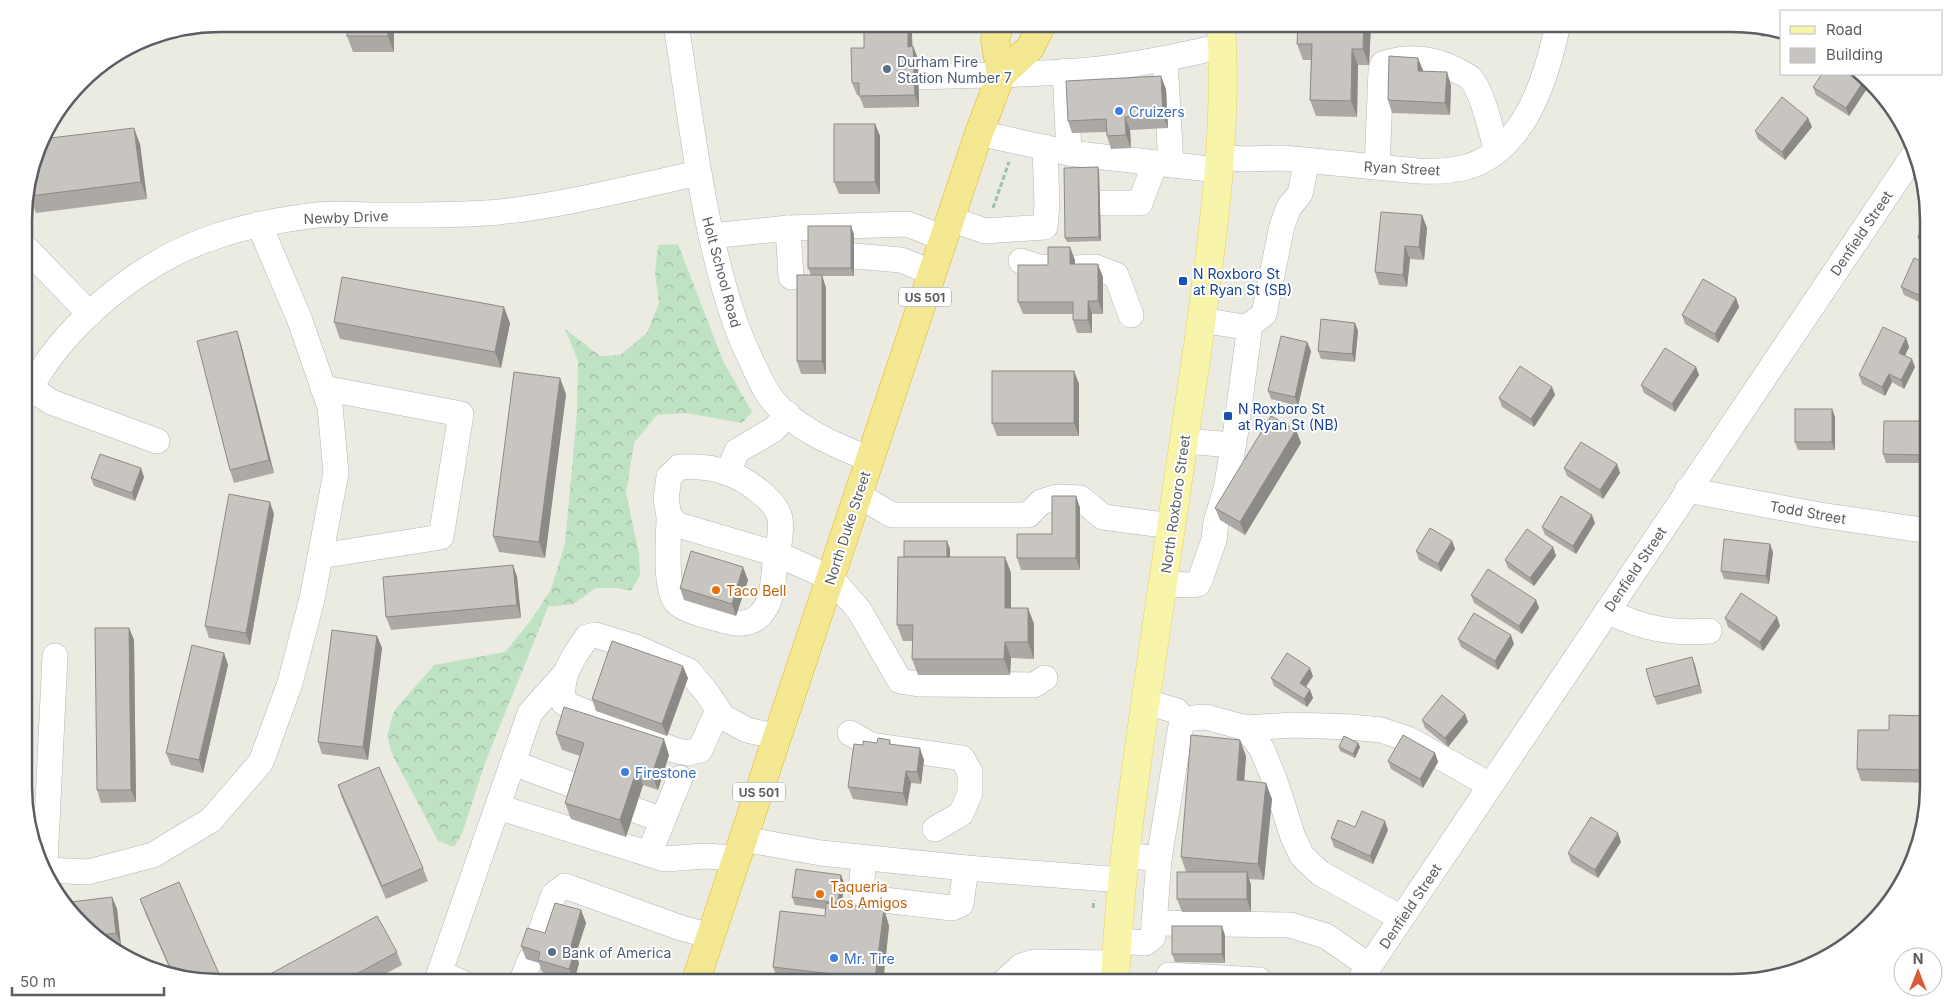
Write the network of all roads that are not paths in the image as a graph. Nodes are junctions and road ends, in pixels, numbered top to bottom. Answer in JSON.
{"nodes":[{"id":1,"x":677,"y":32,"type":"edge"},
{"id":2,"x":998,"y":32,"type":"edge"},
{"id":3,"x":1038,"y":32,"type":"edge"},
{"id":4,"x":1556,"y":32,"type":"edge"},
{"id":5,"x":1222,"y":35,"type":"edge"},
{"id":6,"x":1165,"y":59,"type":"junction"},
{"id":7,"x":1065,"y":72,"type":"junction"},
{"id":8,"x":1001,"y":74,"type":"junction"},
{"id":9,"x":918,"y":77,"type":"dead end"},
{"id":10,"x":979,"y":133,"type":"junction"},
{"id":11,"x":1045,"y":146,"type":"junction"},
{"id":12,"x":1497,"y":151,"type":"junction"},
{"id":13,"x":1069,"y":153,"type":"junction"},
{"id":14,"x":1911,"y":159,"type":"edge"},
{"id":15,"x":1307,"y":160,"type":"junction"},
{"id":16,"x":1163,"y":164,"type":"junction"},
{"id":17,"x":1219,"y":164,"type":"junction"},
{"id":18,"x":1377,"y":167,"type":"junction"},
{"id":19,"x":699,"y":173,"type":"junction"},
{"id":20,"x":1103,"y":203,"type":"dead end"},
{"id":21,"x":259,"y":224,"type":"junction"},
{"id":22,"x":788,"y":228,"type":"junction"},
{"id":23,"x":948,"y":228,"type":"junction"},
{"id":24,"x":712,"y":236,"type":"junction"},
{"id":25,"x":33,"y":255,"type":"edge"},
{"id":26,"x":854,"y":256,"type":"dead end"},
{"id":27,"x":1021,"y":260,"type":"dead end"},
{"id":28,"x":798,"y":264,"type":"dead end"},
{"id":29,"x":933,"y":273,"type":"junction"},
{"id":30,"x":90,"y":314,"type":"junction"},
{"id":31,"x":1131,"y":315,"type":"dead end"},
{"id":32,"x":1201,"y":320,"type":"junction"},
{"id":33,"x":1250,"y":326,"type":"junction"},
{"id":34,"x":33,"y":385,"type":"edge"},
{"id":35,"x":323,"y":388,"type":"junction"},
{"id":36,"x":33,"y":395,"type":"edge"},
{"id":37,"x":788,"y":414,"type":"junction"},
{"id":38,"x":157,"y":441,"type":"dead end"},
{"id":39,"x":1184,"y":441,"type":"junction"},
{"id":40,"x":1232,"y":445,"type":"junction"},
{"id":41,"x":869,"y":459,"type":"junction"},
{"id":42,"x":728,"y":473,"type":"junction"},
{"id":43,"x":1687,"y":490,"type":"junction"},
{"id":44,"x":858,"y":495,"type":"junction"},
{"id":45,"x":669,"y":516,"type":"junction"},
{"id":46,"x":1172,"y":526,"type":"junction"},
{"id":47,"x":1920,"y":530,"type":"edge"},
{"id":48,"x":777,"y":554,"type":"junction"},
{"id":49,"x":320,"y":556,"type":"junction"},
{"id":50,"x":831,"y":578,"type":"junction"},
{"id":51,"x":1163,"y":584,"type":"junction"},
{"id":52,"x":1607,"y":611,"type":"junction"},
{"id":53,"x":1709,"y":631,"type":"dead end"},
{"id":54,"x":55,"y":656,"type":"dead end"},
{"id":55,"x":564,"y":676,"type":"junction"},
{"id":56,"x":1045,"y":678,"type":"dead end"},
{"id":57,"x":1146,"y":702,"type":"junction"},
{"id":58,"x":718,"y":710,"type":"junction"},
{"id":59,"x":1182,"y":719,"type":"junction"},
{"id":60,"x":1246,"y":728,"type":"junction"},
{"id":61,"x":850,"y":733,"type":"dead end"},
{"id":62,"x":778,"y":737,"type":"junction"},
{"id":63,"x":513,"y":763,"type":"junction"},
{"id":64,"x":680,"y":778,"type":"dead end"},
{"id":65,"x":1490,"y":785,"type":"junction"},
{"id":66,"x":581,"y":788,"type":"edge"},
{"id":67,"x":1131,"y":806,"type":"junction"},
{"id":68,"x":498,"y":807,"type":"junction"},
{"id":69,"x":635,"y":810,"type":"dead end"},
{"id":70,"x":1166,"y":810,"type":"junction"},
{"id":71,"x":663,"y":820,"type":"junction"},
{"id":72,"x":935,"y":829,"type":"dead end"},
{"id":73,"x":740,"y":848,"type":"junction"},
{"id":74,"x":649,"y":854,"type":"junction"},
{"id":75,"x":45,"y":855,"type":"edge"},
{"id":76,"x":864,"y":858,"type":"junction"},
{"id":77,"x":1159,"y":859,"type":"junction"},
{"id":78,"x":966,"y":868,"type":"junction"},
{"id":79,"x":53,"y":870,"type":"edge"},
{"id":80,"x":1123,"y":875,"type":"junction"},
{"id":81,"x":1156,"y":894,"type":"junction"},
{"id":82,"x":1401,"y":918,"type":"junction"},
{"id":83,"x":1154,"y":923,"type":"junction"},
{"id":84,"x":711,"y":936,"type":"junction"},
{"id":85,"x":1116,"y":962,"type":"edge"},
{"id":86,"x":1049,"y":972,"type":"edge"},
{"id":87,"x":439,"y":974,"type":"edge"},
{"id":88,"x":525,"y":974,"type":"edge"},
{"id":89,"x":698,"y":974,"type":"edge"},
{"id":90,"x":1013,"y":974,"type":"edge"},
{"id":91,"x":1363,"y":974,"type":"edge"},
{"id":92,"x":1365,"y":974,"type":"edge"}],
"edges":[{"from":1,"to":19,"type":"street","name":"Holt School Road"},
{"from":2,"to":8,"type":"highway"},
{"from":3,"to":8,"type":"highway","name":"North Duke Street","number":"US 501"},
{"from":4,"to":12,"type":"street","name":"Ryan Street"},
{"from":5,"to":6,"type":"street"},
{"from":5,"to":17,"type":"main road","name":"North Roxboro Street"},
{"from":6,"to":7,"type":"street"},
{"from":6,"to":16,"type":"street"},
{"from":7,"to":8,"type":"street"},
{"from":7,"to":13,"type":"street"},
{"from":8,"to":9,"type":"street"},
{"from":8,"to":10,"type":"highway","name":"North Duke Street","number":"US 501"},
{"from":10,"to":11,"type":"street","name":"Ryan Street"},
{"from":10,"to":23,"type":"highway","name":"North Duke Street","number":"US 501"},
{"from":11,"to":13,"type":"street","name":"Ryan Street"},
{"from":11,"to":23,"type":"street"},
{"from":12,"to":18,"type":"street","name":"Ryan Street"},
{"from":12,"to":18,"type":"street"},
{"from":13,"to":16,"type":"street","name":"Ryan Street"},
{"from":14,"to":43,"type":"street","name":"Denfield Street"},
{"from":15,"to":17,"type":"street","name":"Ryan Street"},
{"from":15,"to":18,"type":"street","name":"Ryan Street"},
{"from":15,"to":33,"type":"street"},
{"from":16,"to":17,"type":"street","name":"Ryan Street"},
{"from":16,"to":20,"type":"street"},
{"from":17,"to":32,"type":"main road","name":"North Roxboro Street"},
{"from":19,"to":21,"type":"street","name":"Newby Drive"},
{"from":19,"to":24,"type":"street","name":"Holt School Road"},
{"from":21,"to":30,"type":"street","name":"Newby Drive"},
{"from":21,"to":35,"type":"street"},
{"from":22,"to":23,"type":"street"},
{"from":22,"to":24,"type":"street"},
{"from":22,"to":28,"type":"street"},
{"from":23,"to":29,"type":"highway","name":"North Duke Street","number":"US 501"},
{"from":24,"to":37,"type":"street","name":"Holt School Road"},
{"from":25,"to":30,"type":"street"},
{"from":26,"to":29,"type":"street"},
{"from":27,"to":31,"type":"street"},
{"from":29,"to":41,"type":"highway","name":"North Duke Street","number":"US 501"},
{"from":30,"to":34,"type":"street","name":"Newby Drive"},
{"from":32,"to":33,"type":"street"},
{"from":32,"to":39,"type":"main road","name":"North Roxboro Street"},
{"from":33,"to":40,"type":"street"},
{"from":35,"to":49,"type":"street"},
{"from":35,"to":49,"type":"street"},
{"from":36,"to":38,"type":"street"},
{"from":37,"to":41,"type":"street","name":"Holt School Road"},
{"from":37,"to":42,"type":"street"},
{"from":39,"to":40,"type":"street"},
{"from":39,"to":46,"type":"main road","name":"North Roxboro Street"},
{"from":40,"to":51,"type":"street"},
{"from":41,"to":44,"type":"highway","name":"North Duke Street","number":"US 501"},
{"from":42,"to":45,"type":"street"},
{"from":42,"to":48,"type":"street"},
{"from":43,"to":47,"type":"street","name":"Todd Street"},
{"from":43,"to":52,"type":"street","name":"Denfield Street"},
{"from":44,"to":46,"type":"street"},
{"from":44,"to":50,"type":"highway","name":"North Duke Street","number":"US 501"},
{"from":45,"to":48,"type":"street"},
{"from":45,"to":48,"type":"street"},
{"from":46,"to":51,"type":"main road","name":"North Roxboro Street"},
{"from":48,"to":50,"type":"street"},
{"from":49,"to":79,"type":"street"},
{"from":50,"to":56,"type":"street"},
{"from":50,"to":62,"type":"highway","name":"North Duke Street","number":"US 501"},
{"from":51,"to":57,"type":"main road","name":"North Roxboro Street"},
{"from":52,"to":53,"type":"street"},
{"from":52,"to":65,"type":"street","name":"Denfield Street"},
{"from":54,"to":75,"type":"street"},
{"from":55,"to":58,"type":"street"},
{"from":55,"to":58,"type":"street"},
{"from":55,"to":63,"type":"street"},
{"from":57,"to":59,"type":"street"},
{"from":57,"to":67,"type":"main road","name":"North Roxboro Street"},
{"from":58,"to":62,"type":"street"},
{"from":59,"to":60,"type":"street"},
{"from":59,"to":70,"type":"street"},
{"from":60,"to":65,"type":"street"},
{"from":60,"to":82,"type":"street"},
{"from":61,"to":72,"type":"street"},
{"from":62,"to":73,"type":"highway","name":"North Duke Street","number":"US 501"},
{"from":63,"to":66,"type":"street"},
{"from":63,"to":68,"type":"street"},
{"from":64,"to":71,"type":"street"},
{"from":65,"to":82,"type":"street","name":"Denfield Street"},
{"from":67,"to":70,"type":"street"},
{"from":67,"to":80,"type":"main road","name":"North Roxboro Street"},
{"from":68,"to":74,"type":"street"},
{"from":68,"to":87,"type":"street"},
{"from":69,"to":71,"type":"street"},
{"from":70,"to":77,"type":"street"},
{"from":71,"to":74,"type":"street"},
{"from":73,"to":74,"type":"street"},
{"from":73,"to":76,"type":"street"},
{"from":73,"to":84,"type":"highway","name":"North Duke Street","number":"US 501"},
{"from":76,"to":78,"type":"street"},
{"from":76,"to":78,"type":"street"},
{"from":77,"to":80,"type":"street"},
{"from":77,"to":81,"type":"street"},
{"from":78,"to":80,"type":"street"},
{"from":80,"to":81,"type":"street"},
{"from":80,"to":85,"type":"main road","name":"North Roxboro Street"},
{"from":81,"to":83,"type":"street"},
{"from":82,"to":92,"type":"street","name":"Denfield Street"},
{"from":83,"to":85,"type":"street"},
{"from":83,"to":91,"type":"street"},
{"from":84,"to":88,"type":"street"},
{"from":84,"to":89,"type":"highway","name":"North Duke Street","number":"US 501"},
{"from":85,"to":86,"type":"street"},
{"from":86,"to":90,"type":"street"}]}
